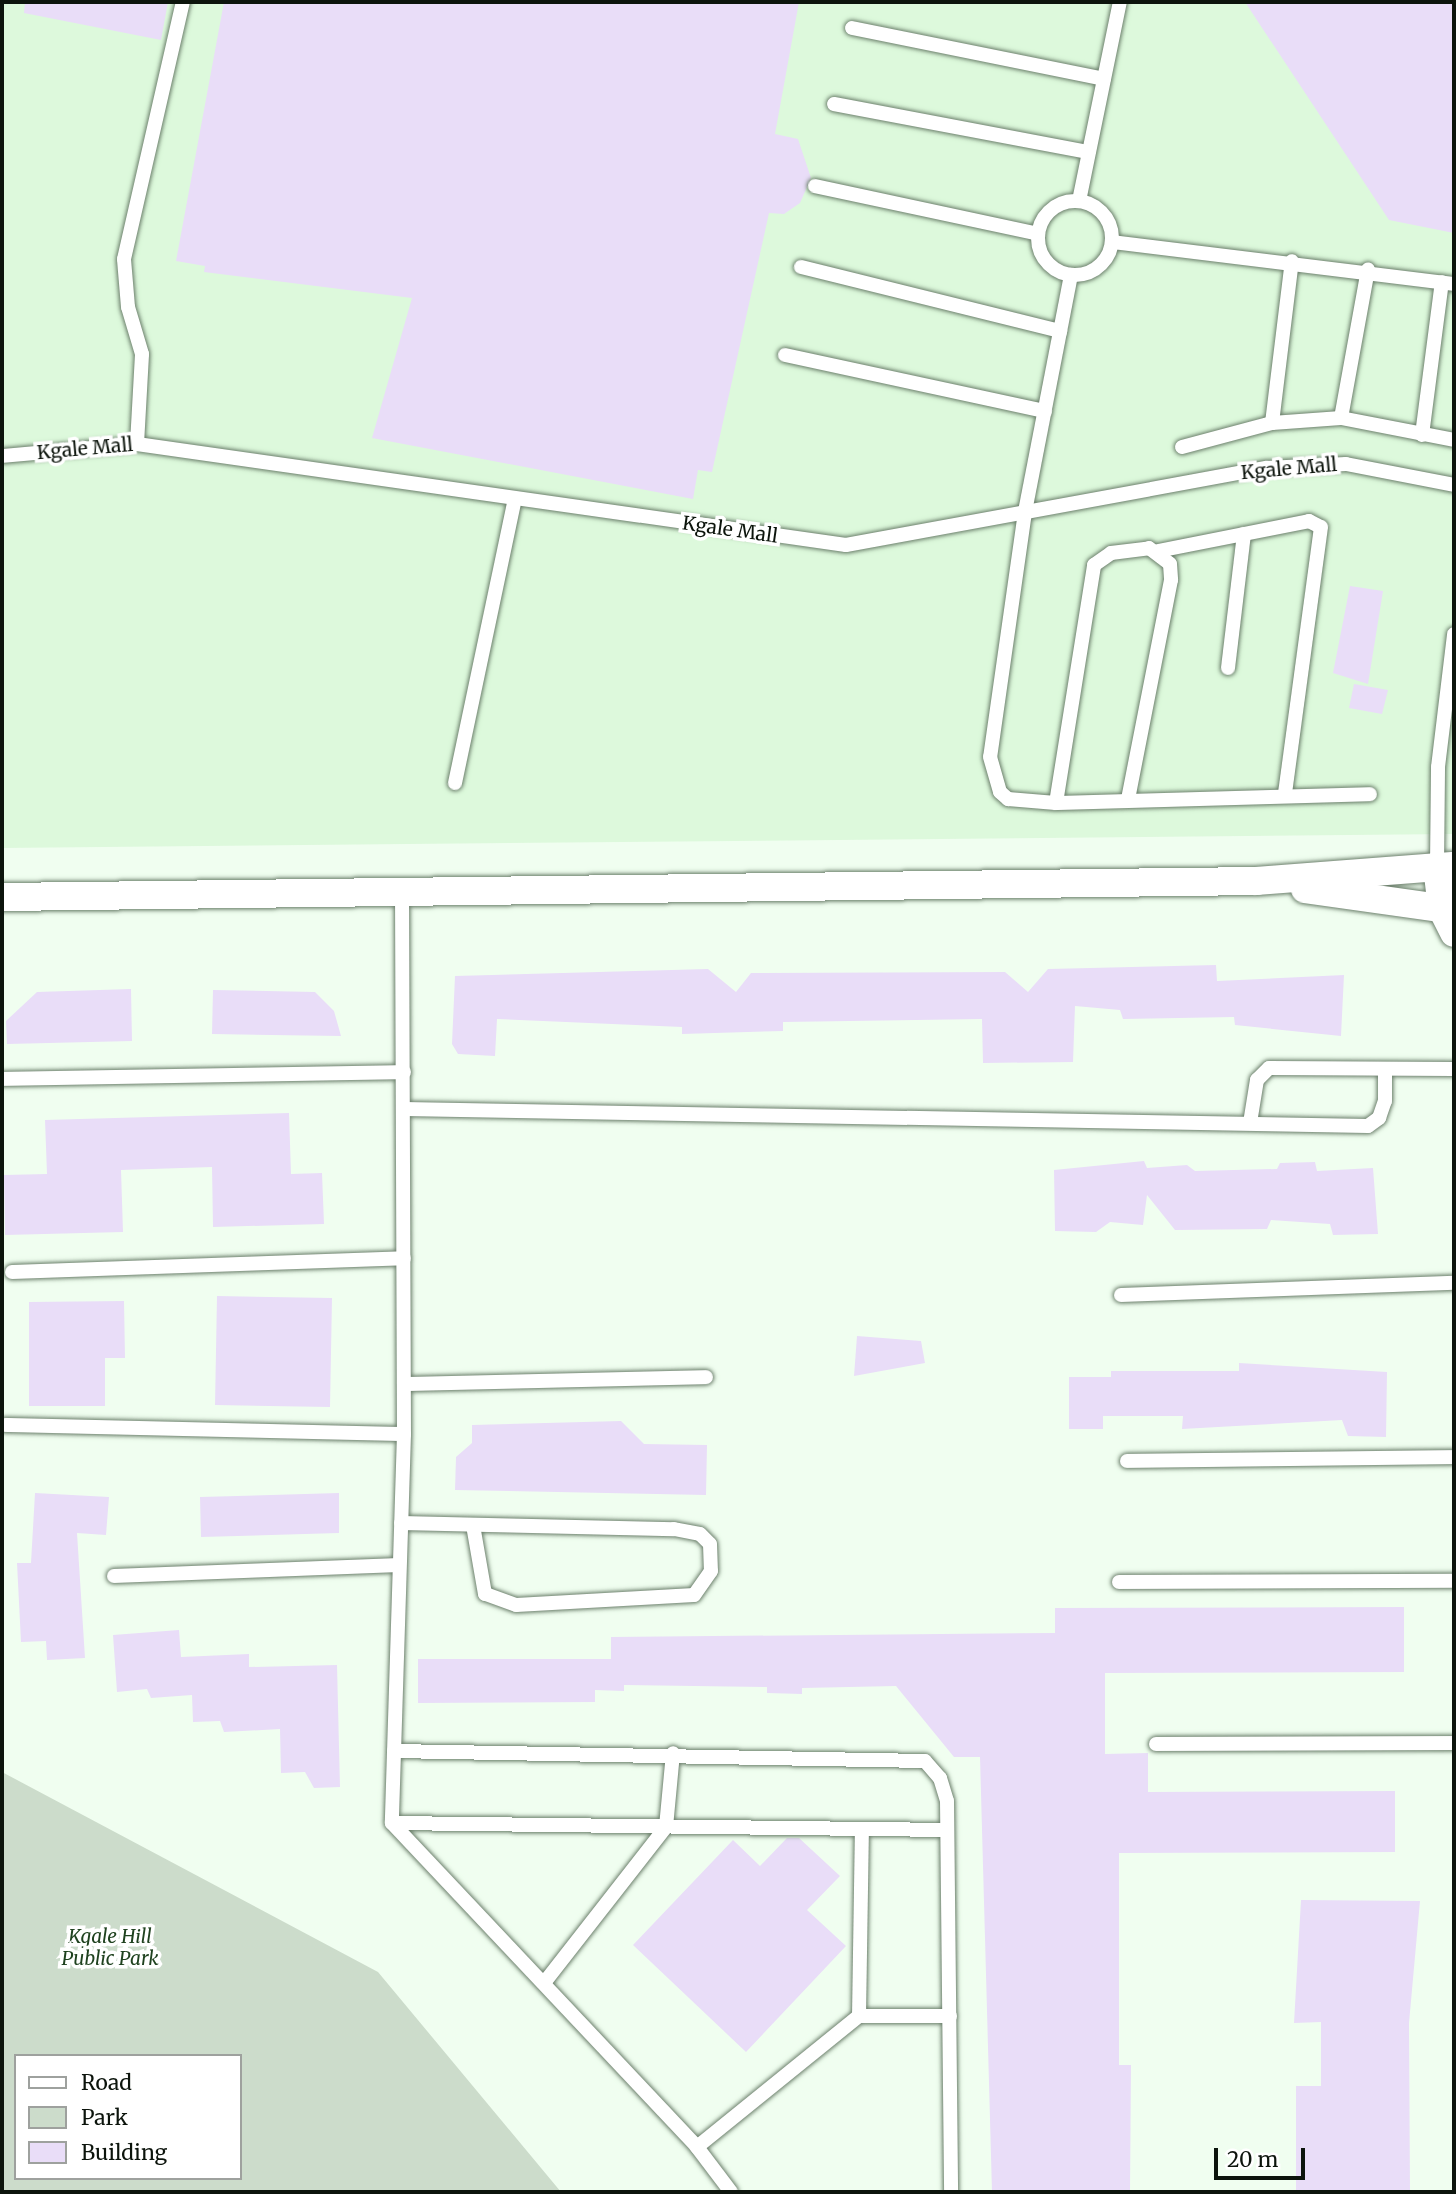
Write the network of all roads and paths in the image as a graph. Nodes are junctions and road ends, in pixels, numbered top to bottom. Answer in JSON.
{"nodes":[{"id":1,"x":183,"y":2,"type":"edge"},
{"id":2,"x":1120,"y":2,"type":"edge"},
{"id":3,"x":852,"y":28,"type":"dead end"},
{"id":4,"x":1104,"y":79,"type":"junction"},
{"id":5,"x":834,"y":104,"type":"dead end"},
{"id":6,"x":1089,"y":152,"type":"junction"},
{"id":7,"x":815,"y":186,"type":"dead end"},
{"id":8,"x":1079,"y":201,"type":"junction"},
{"id":9,"x":1038,"y":234,"type":"junction"},
{"id":10,"x":1112,"y":242,"type":"junction"},
{"id":11,"x":1292,"y":261,"type":"junction"},
{"id":12,"x":801,"y":267,"type":"dead end"},
{"id":13,"x":1368,"y":269,"type":"junction"},
{"id":14,"x":1071,"y":275,"type":"junction"},
{"id":15,"x":1448,"y":283,"type":"edge"},
{"id":16,"x":1060,"y":331,"type":"junction"},
{"id":17,"x":785,"y":355,"type":"dead end"},
{"id":18,"x":1045,"y":411,"type":"junction"},
{"id":19,"x":1341,"y":418,"type":"junction"},
{"id":20,"x":1272,"y":423,"type":"junction"},
{"id":21,"x":1422,"y":435,"type":"junction"},
{"id":22,"x":1454,"y":440,"type":"edge"},
{"id":23,"x":137,"y":443,"type":"junction"},
{"id":24,"x":1182,"y":447,"type":"dead end"},
{"id":25,"x":2,"y":456,"type":"edge"},
{"id":26,"x":1454,"y":485,"type":"edge"},
{"id":27,"x":515,"y":499,"type":"junction"},
{"id":28,"x":1025,"y":512,"type":"junction"},
{"id":29,"x":1244,"y":534,"type":"junction"},
{"id":30,"x":1158,"y":551,"type":"junction"},
{"id":31,"x":1454,"y":635,"type":"edge"},
{"id":32,"x":1228,"y":668,"type":"dead end"},
{"id":33,"x":455,"y":783,"type":"dead end"},
{"id":34,"x":1285,"y":793,"type":"junction"},
{"id":35,"x":1370,"y":794,"type":"dead end"},
{"id":36,"x":1128,"y":800,"type":"junction"},
{"id":37,"x":1056,"y":803,"type":"junction"},
{"id":38,"x":1446,"y":866,"type":"edge"},
{"id":39,"x":1257,"y":881,"type":"junction"},
{"id":40,"x":402,"y":890,"type":"junction"},
{"id":41,"x":2,"y":897,"type":"edge"},
{"id":42,"x":1450,"y":917,"type":"edge"},
{"id":43,"x":1385,"y":1069,"type":"junction"},
{"id":44,"x":1454,"y":1069,"type":"edge"},
{"id":45,"x":404,"y":1072,"type":"junction"},
{"id":46,"x":4,"y":1079,"type":"dead end"},
{"id":47,"x":404,"y":1109,"type":"junction"},
{"id":48,"x":1250,"y":1123,"type":"junction"},
{"id":49,"x":404,"y":1258,"type":"junction"},
{"id":50,"x":12,"y":1272,"type":"dead end"},
{"id":51,"x":1454,"y":1283,"type":"edge"},
{"id":52,"x":1121,"y":1295,"type":"dead end"},
{"id":53,"x":706,"y":1377,"type":"dead end"},
{"id":54,"x":404,"y":1384,"type":"junction"},
{"id":55,"x":5,"y":1424,"type":"dead end"},
{"id":56,"x":404,"y":1434,"type":"junction"},
{"id":57,"x":1454,"y":1457,"type":"edge"},
{"id":58,"x":1127,"y":1461,"type":"dead end"},
{"id":59,"x":401,"y":1523,"type":"junction"},
{"id":60,"x":473,"y":1525,"type":"junction"},
{"id":61,"x":400,"y":1565,"type":"junction"},
{"id":62,"x":114,"y":1576,"type":"dead end"},
{"id":63,"x":1454,"y":1581,"type":"edge"},
{"id":64,"x":1119,"y":1582,"type":"dead end"},
{"id":65,"x":1454,"y":1743,"type":"edge"},
{"id":66,"x":1156,"y":1744,"type":"dead end"},
{"id":67,"x":394,"y":1751,"type":"junction"},
{"id":68,"x":673,"y":1753,"type":"junction"},
{"id":69,"x":392,"y":1823,"type":"junction"},
{"id":70,"x":666,"y":1827,"type":"junction"},
{"id":71,"x":862,"y":1829,"type":"junction"},
{"id":72,"x":947,"y":1830,"type":"junction"},
{"id":73,"x":544,"y":1983,"type":"junction"},
{"id":74,"x":859,"y":2016,"type":"junction"},
{"id":75,"x":950,"y":2017,"type":"junction"},
{"id":76,"x":697,"y":2147,"type":"junction"},
{"id":77,"x":731,"y":2192,"type":"edge"},
{"id":78,"x":951,"y":2192,"type":"edge"}],
"edges":[{"from":1,"to":23,"type":"lane"},
{"from":2,"to":4,"type":"lane"},
{"from":3,"to":4,"type":"lane"},
{"from":4,"to":6,"type":"lane"},
{"from":5,"to":6,"type":"lane"},
{"from":6,"to":8,"type":"lane"},
{"from":7,"to":9,"type":"lane"},
{"from":8,"to":9,"type":"lane"},
{"from":8,"to":10,"type":"lane"},
{"from":9,"to":14,"type":"lane"},
{"from":10,"to":11,"type":"lane"},
{"from":10,"to":14,"type":"lane"},
{"from":11,"to":13,"type":"lane"},
{"from":11,"to":20,"type":"lane"},
{"from":12,"to":16,"type":"lane"},
{"from":13,"to":15,"type":"lane"},
{"from":13,"to":19,"type":"lane"},
{"from":14,"to":16,"type":"lane"},
{"from":15,"to":21,"type":"lane"},
{"from":16,"to":18,"type":"lane"},
{"from":17,"to":18,"type":"lane"},
{"from":18,"to":28,"type":"lane"},
{"from":19,"to":20,"type":"lane"},
{"from":19,"to":21,"type":"lane"},
{"from":20,"to":24,"type":"lane"},
{"from":21,"to":22,"type":"lane"},
{"from":23,"to":25,"type":"lane","name":"Kgale Mall"},
{"from":23,"to":27,"type":"lane","name":"Kgale Mall"},
{"from":26,"to":28,"type":"lane","name":"Kgale Mall"},
{"from":27,"to":28,"type":"lane","name":"Kgale Mall"},
{"from":27,"to":33,"type":"lane"},
{"from":28,"to":37,"type":"lane"},
{"from":29,"to":30,"type":"lane"},
{"from":29,"to":32,"type":"lane"},
{"from":29,"to":34,"type":"lane"},
{"from":30,"to":36,"type":"lane"},
{"from":30,"to":37,"type":"lane"},
{"from":31,"to":38,"type":"lane"},
{"from":34,"to":35,"type":"lane"},
{"from":34,"to":36,"type":"lane"},
{"from":36,"to":37,"type":"lane"},
{"from":38,"to":39,"type":"street"},
{"from":38,"to":42,"type":"street"},
{"from":39,"to":40,"type":"street"},
{"from":39,"to":42,"type":"street"},
{"from":40,"to":41,"type":"street"},
{"from":40,"to":45,"type":"lane"},
{"from":43,"to":44,"type":"lane"},
{"from":43,"to":48,"type":"lane"},
{"from":43,"to":48,"type":"lane"},
{"from":45,"to":46,"type":"lane"},
{"from":45,"to":47,"type":"lane"},
{"from":47,"to":48,"type":"lane"},
{"from":47,"to":49,"type":"lane"},
{"from":49,"to":50,"type":"lane"},
{"from":49,"to":54,"type":"lane"},
{"from":51,"to":52,"type":"lane"},
{"from":53,"to":54,"type":"lane"},
{"from":54,"to":56,"type":"lane"},
{"from":55,"to":56,"type":"lane"},
{"from":56,"to":59,"type":"lane"},
{"from":57,"to":58,"type":"lane"},
{"from":59,"to":60,"type":"lane"},
{"from":59,"to":61,"type":"lane"},
{"from":60,"to":60,"type":"lane"},
{"from":61,"to":62,"type":"lane"},
{"from":61,"to":67,"type":"lane"},
{"from":63,"to":64,"type":"lane"},
{"from":65,"to":66,"type":"lane"},
{"from":67,"to":68,"type":"lane"},
{"from":67,"to":69,"type":"lane"},
{"from":68,"to":70,"type":"lane"},
{"from":68,"to":72,"type":"lane"},
{"from":69,"to":70,"type":"lane"},
{"from":69,"to":73,"type":"lane"},
{"from":70,"to":71,"type":"lane"},
{"from":70,"to":73,"type":"lane"},
{"from":71,"to":72,"type":"lane"},
{"from":71,"to":74,"type":"lane"},
{"from":72,"to":75,"type":"lane"},
{"from":73,"to":76,"type":"lane"},
{"from":74,"to":75,"type":"lane"},
{"from":74,"to":76,"type":"lane"},
{"from":75,"to":78,"type":"lane"},
{"from":76,"to":77,"type":"lane"}]}
